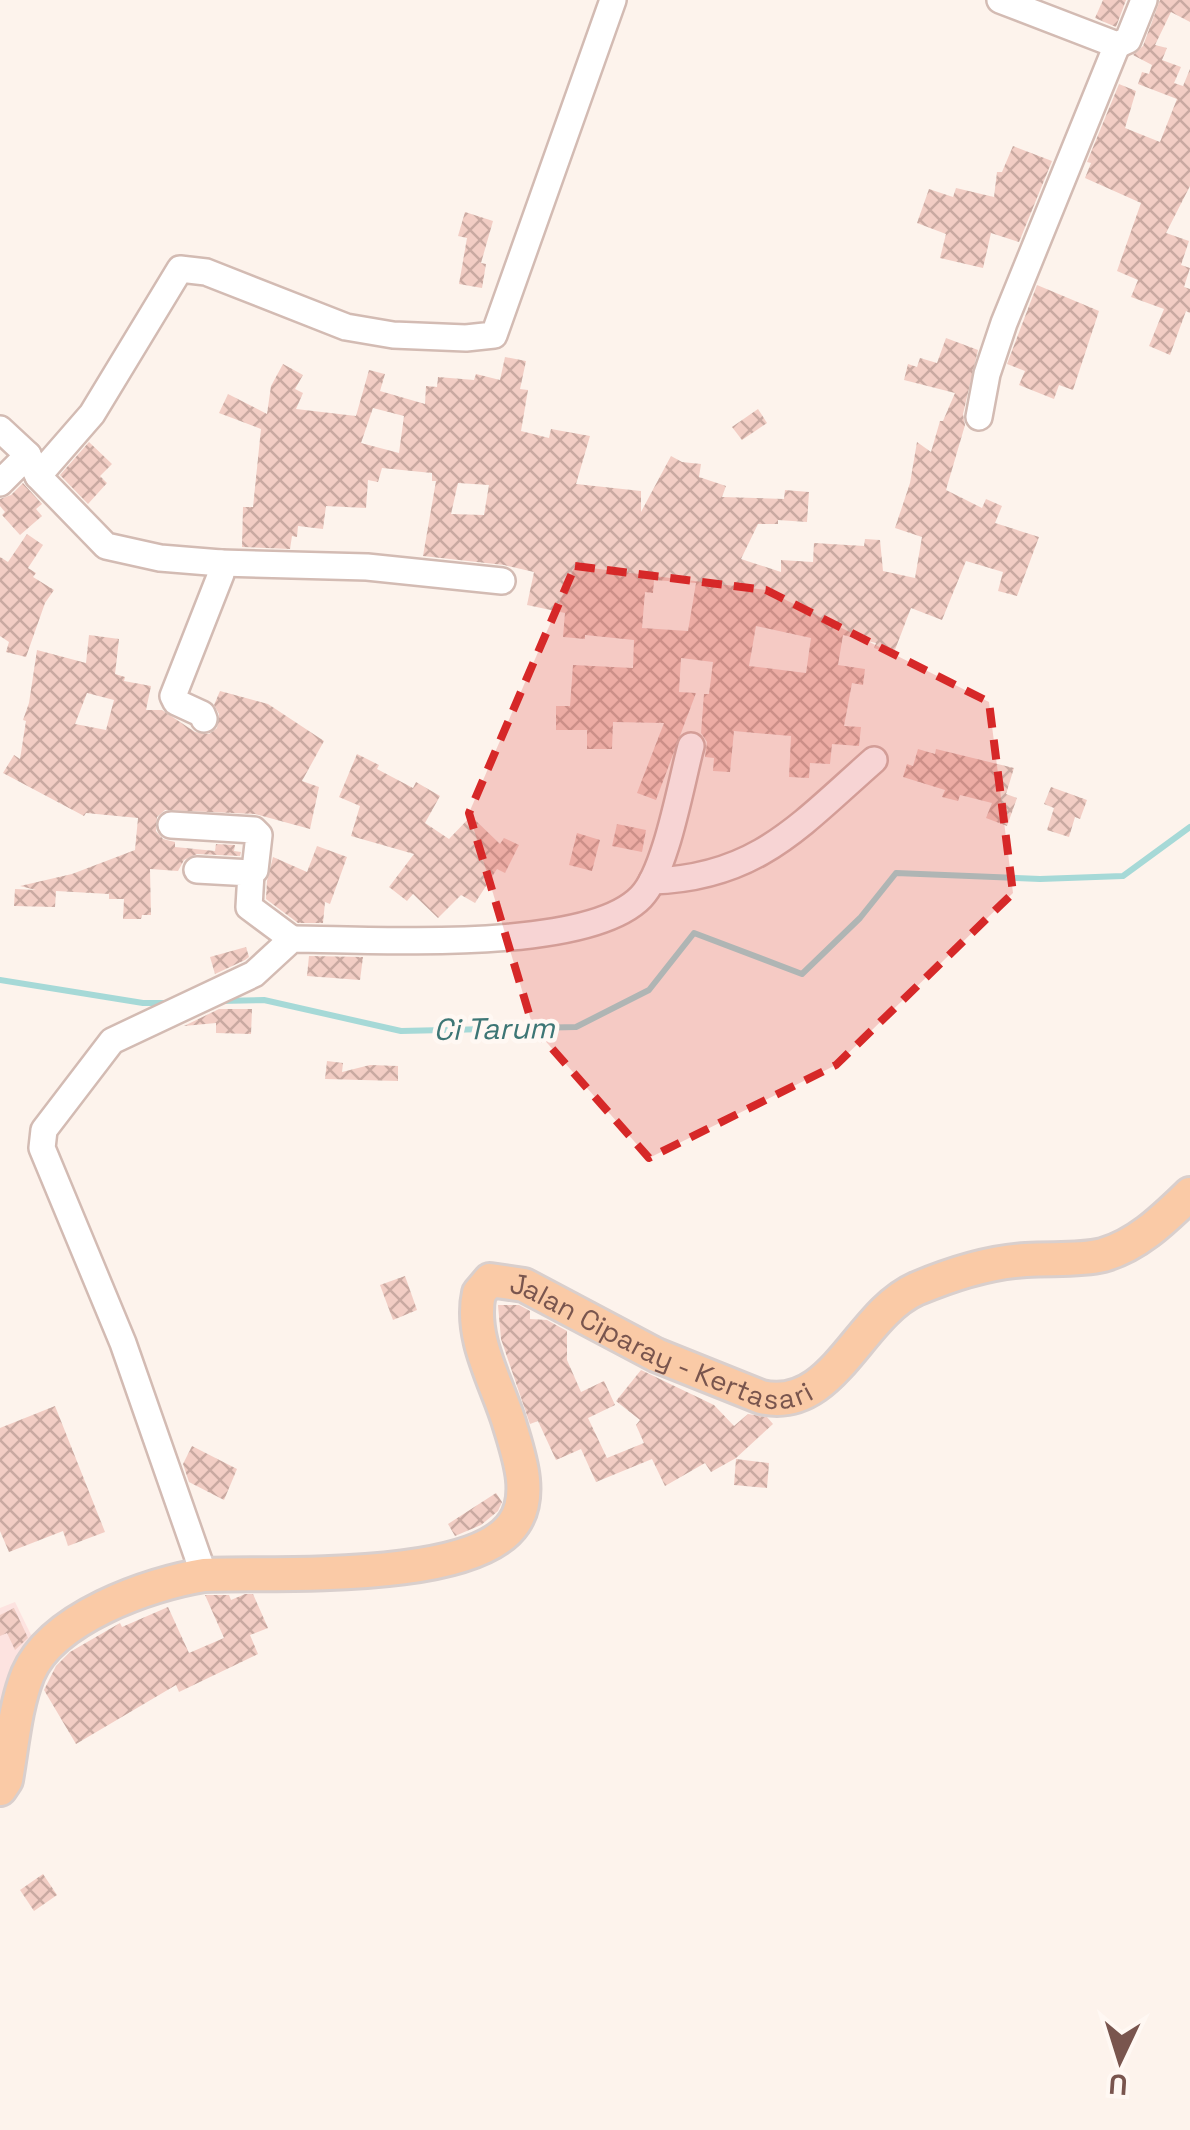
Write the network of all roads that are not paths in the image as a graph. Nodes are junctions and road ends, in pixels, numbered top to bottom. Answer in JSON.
{"nodes":[{"id":1,"x":613,"y":0,"type":"edge"},
{"id":2,"x":1000,"y":0,"type":"edge"},
{"id":3,"x":1144,"y":0,"type":"edge"},
{"id":4,"x":1117,"y":45,"type":"junction"},
{"id":5,"x":978,"y":417,"type":"dead end"},
{"id":6,"x":0,"y":429,"type":"edge"},
{"id":7,"x":33,"y":466,"type":"junction"},
{"id":8,"x":0,"y":483,"type":"edge"},
{"id":9,"x":221,"y":563,"type":"junction"},
{"id":10,"x":502,"y":582,"type":"dead end"},
{"id":11,"x":204,"y":719,"type":"dead end"},
{"id":12,"x":691,"y":746,"type":"dead end"},
{"id":13,"x":874,"y":760,"type":"dead end"},
{"id":14,"x":170,"y":825,"type":"dead end"},
{"id":15,"x":197,"y":870,"type":"dead end"},
{"id":16,"x":251,"y":873,"type":"junction"},
{"id":17,"x":652,"y":881,"type":"junction"},
{"id":18,"x":292,"y":940,"type":"junction"},
{"id":19,"x":1190,"y":1194,"type":"edge"},
{"id":20,"x":204,"y":1575,"type":"junction"},
{"id":21,"x":0,"y":1789,"type":"edge"}],
"edges":[{"from":1,"to":7,"type":"street"},
{"from":2,"to":4,"type":"street"},
{"from":3,"to":4,"type":"street"},
{"from":4,"to":5,"type":"street"},
{"from":6,"to":7,"type":"street"},
{"from":7,"to":8,"type":"street"},
{"from":7,"to":9,"type":"street"},
{"from":9,"to":10,"type":"street"},
{"from":9,"to":11,"type":"street"},
{"from":12,"to":17,"type":"street"},
{"from":13,"to":17,"type":"street"},
{"from":14,"to":16,"type":"street"},
{"from":15,"to":16,"type":"street"},
{"from":16,"to":18,"type":"street"},
{"from":17,"to":18,"type":"street"},
{"from":18,"to":20,"type":"street"},
{"from":19,"to":20,"type":"main road","name":"Jalan Ciparay - Kertasari"},
{"from":20,"to":21,"type":"main road","name":"Jalan Ciparay - Kertasari"}]}
